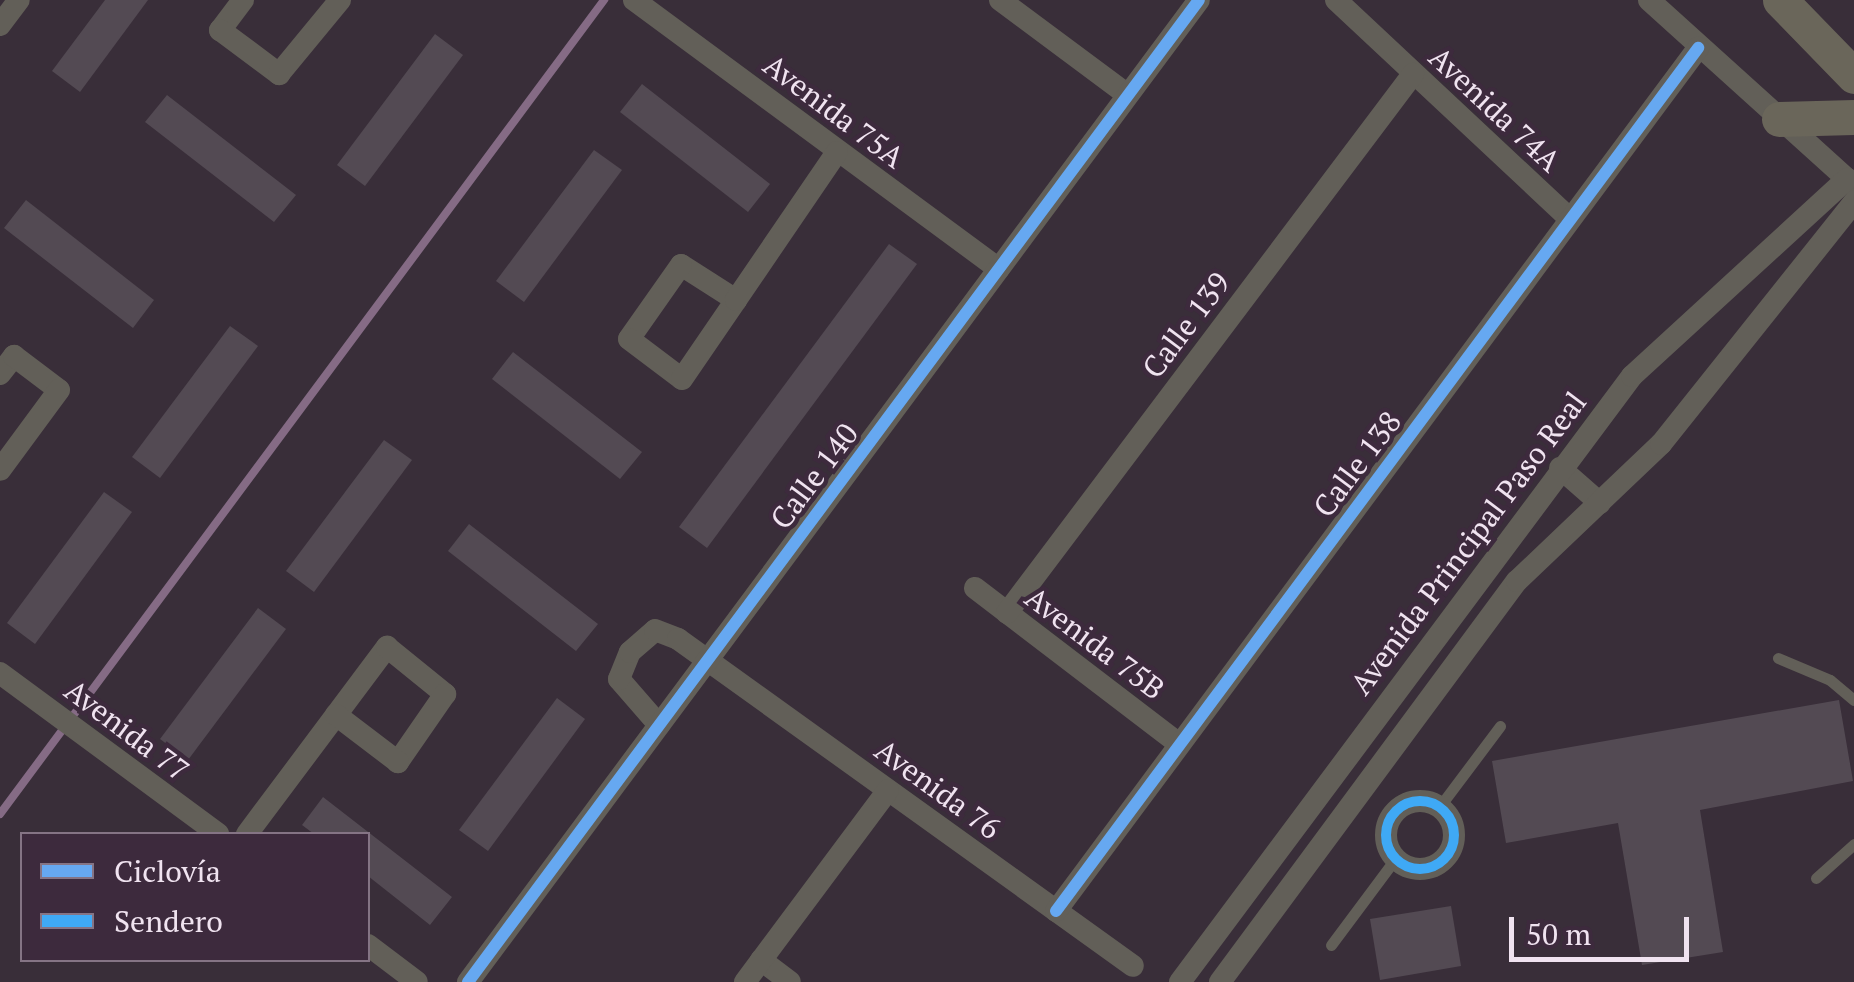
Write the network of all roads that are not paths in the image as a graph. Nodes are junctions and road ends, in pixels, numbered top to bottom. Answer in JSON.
{"nodes":[{"id":1,"x":19,"y":0,"type":"edge"},
{"id":2,"x":243,"y":0,"type":"edge"},
{"id":3,"x":340,"y":0,"type":"edge"},
{"id":4,"x":634,"y":0,"type":"edge"},
{"id":5,"x":1000,"y":0,"type":"edge"},
{"id":6,"x":1199,"y":0,"type":"edge"},
{"id":7,"x":1336,"y":0,"type":"edge"},
{"id":8,"x":1648,"y":0,"type":"edge"},
{"id":9,"x":1780,"y":0,"type":"edge"},
{"id":10,"x":0,"y":25,"type":"edge"},
{"id":11,"x":1698,"y":48,"type":"junction"},
{"id":12,"x":1414,"y":74,"type":"junction"},
{"id":13,"x":1854,"y":76,"type":"edge"},
{"id":14,"x":1128,"y":95,"type":"junction"},
{"id":15,"x":1854,"y":117,"type":"edge"},
{"id":16,"x":1779,"y":119,"type":"junction"},
{"id":17,"x":837,"y":152,"type":"junction"},
{"id":18,"x":1850,"y":182,"type":"edge"},
{"id":19,"x":1854,"y":202,"type":"edge"},
{"id":20,"x":1570,"y":219,"type":"junction"},
{"id":21,"x":999,"y":269,"type":"junction"},
{"id":22,"x":736,"y":300,"type":"junction"},
{"id":23,"x":0,"y":374,"type":"edge"},
{"id":24,"x":2,"y":462,"type":"edge"},
{"id":25,"x":1560,"y":468,"type":"junction"},
{"id":26,"x":1600,"y":503,"type":"junction"},
{"id":27,"x":975,"y":588,"type":"dead end"},
{"id":28,"x":1007,"y":613,"type":"junction"},
{"id":29,"x":1778,"y":658,"type":"dead end"},
{"id":30,"x":708,"y":660,"type":"junction"},
{"id":31,"x":0,"y":673,"type":"edge"},
{"id":32,"x":1854,"y":700,"type":"edge"},
{"id":33,"x":336,"y":715,"type":"junction"},
{"id":34,"x":660,"y":725,"type":"junction"},
{"id":35,"x":1500,"y":726,"type":"dead end"},
{"id":36,"x":1179,"y":744,"type":"junction"},
{"id":37,"x":1342,"y":761,"type":"junction"},
{"id":38,"x":1368,"y":781,"type":"junction"},
{"id":39,"x":888,"y":790,"type":"junction"},
{"id":40,"x":1440,"y":806,"type":"junction"},
{"id":41,"x":1393,"y":814,"type":"junction"},
{"id":42,"x":215,"y":832,"type":"edge"},
{"id":43,"x":248,"y":832,"type":"edge"},
{"id":44,"x":1854,"y":844,"type":"edge"},
{"id":45,"x":1396,"y":859,"type":"junction"},
{"id":46,"x":1816,"y":878,"type":"dead end"},
{"id":47,"x":1056,"y":910,"type":"junction"},
{"id":48,"x":1331,"y":944,"type":"dead end"},
{"id":49,"x":370,"y":947,"type":"edge"},
{"id":50,"x":761,"y":960,"type":"junction"},
{"id":51,"x":1133,"y":966,"type":"dead end"},
{"id":52,"x":417,"y":982,"type":"edge"},
{"id":53,"x":468,"y":982,"type":"edge"},
{"id":54,"x":745,"y":982,"type":"edge"},
{"id":55,"x":790,"y":982,"type":"edge"},
{"id":56,"x":1180,"y":982,"type":"edge"},
{"id":57,"x":1220,"y":982,"type":"edge"}],
"edges":[{"from":1,"to":10,"type":"street"},
{"from":2,"to":3,"type":"street"},
{"from":4,"to":17,"type":"street","name":"Avenida 75A"},
{"from":5,"to":14,"type":"street"},
{"from":6,"to":14,"type":"street","name":"Calle 140"},
{"from":7,"to":12,"type":"street","name":"Avenida 74A"},
{"from":8,"to":11,"type":"street"},
{"from":9,"to":13,"type":"main road"},
{"from":11,"to":16,"type":"street"},
{"from":11,"to":20,"type":"street","name":"Calle 138"},
{"from":12,"to":20,"type":"street","name":"Avenida 74A"},
{"from":12,"to":28,"type":"street","name":"Calle 139"},
{"from":14,"to":21,"type":"street","name":"Calle 140"},
{"from":15,"to":16,"type":"main road"},
{"from":16,"to":18,"type":"street"},
{"from":17,"to":21,"type":"street","name":"Avenida 75A"},
{"from":17,"to":22,"type":"street"},
{"from":18,"to":25,"type":"street","name":"Avenida Principal Paso Real"},
{"from":19,"to":26,"type":"street","name":"Avenida Principal Paso Real"},
{"from":20,"to":36,"type":"street","name":"Calle 138"},
{"from":21,"to":30,"type":"street","name":"Calle 140"},
{"from":22,"to":22,"type":"street"},
{"from":23,"to":24,"type":"street"},
{"from":25,"to":26,"type":"street"},
{"from":25,"to":37,"type":"street","name":"Avenida Principal Paso Real"},
{"from":26,"to":38,"type":"street","name":"Avenida Principal Paso Real"},
{"from":27,"to":28,"type":"street","name":"Avenida 75B"},
{"from":28,"to":36,"type":"street","name":"Avenida 75B"},
{"from":29,"to":32,"type":"lane"},
{"from":30,"to":34,"type":"street","name":"Calle 140"},
{"from":30,"to":34,"type":"street","name":"Avenida 76"},
{"from":30,"to":39,"type":"street","name":"Avenida 76"},
{"from":31,"to":42,"type":"street","name":"Avenida 77"},
{"from":33,"to":33,"type":"street"},
{"from":33,"to":43,"type":"street"},
{"from":34,"to":53,"type":"street","name":"Calle 140"},
{"from":35,"to":40,"type":"lane"},
{"from":36,"to":47,"type":"street","name":"Calle 138"},
{"from":37,"to":38,"type":"street"},
{"from":37,"to":56,"type":"street","name":"Avenida Principal Paso Real"},
{"from":38,"to":41,"type":"street"},
{"from":38,"to":57,"type":"street","name":"Avenida Principal Paso Real"},
{"from":39,"to":47,"type":"street","name":"Avenida 76"},
{"from":39,"to":50,"type":"street"},
{"from":40,"to":41,"type":"street"},
{"from":40,"to":45,"type":"street"},
{"from":41,"to":45,"type":"street"},
{"from":44,"to":46,"type":"lane"},
{"from":45,"to":48,"type":"lane"},
{"from":47,"to":51,"type":"street","name":"Avenida 76"},
{"from":49,"to":52,"type":"street"},
{"from":50,"to":54,"type":"street"},
{"from":50,"to":55,"type":"street"}]}
